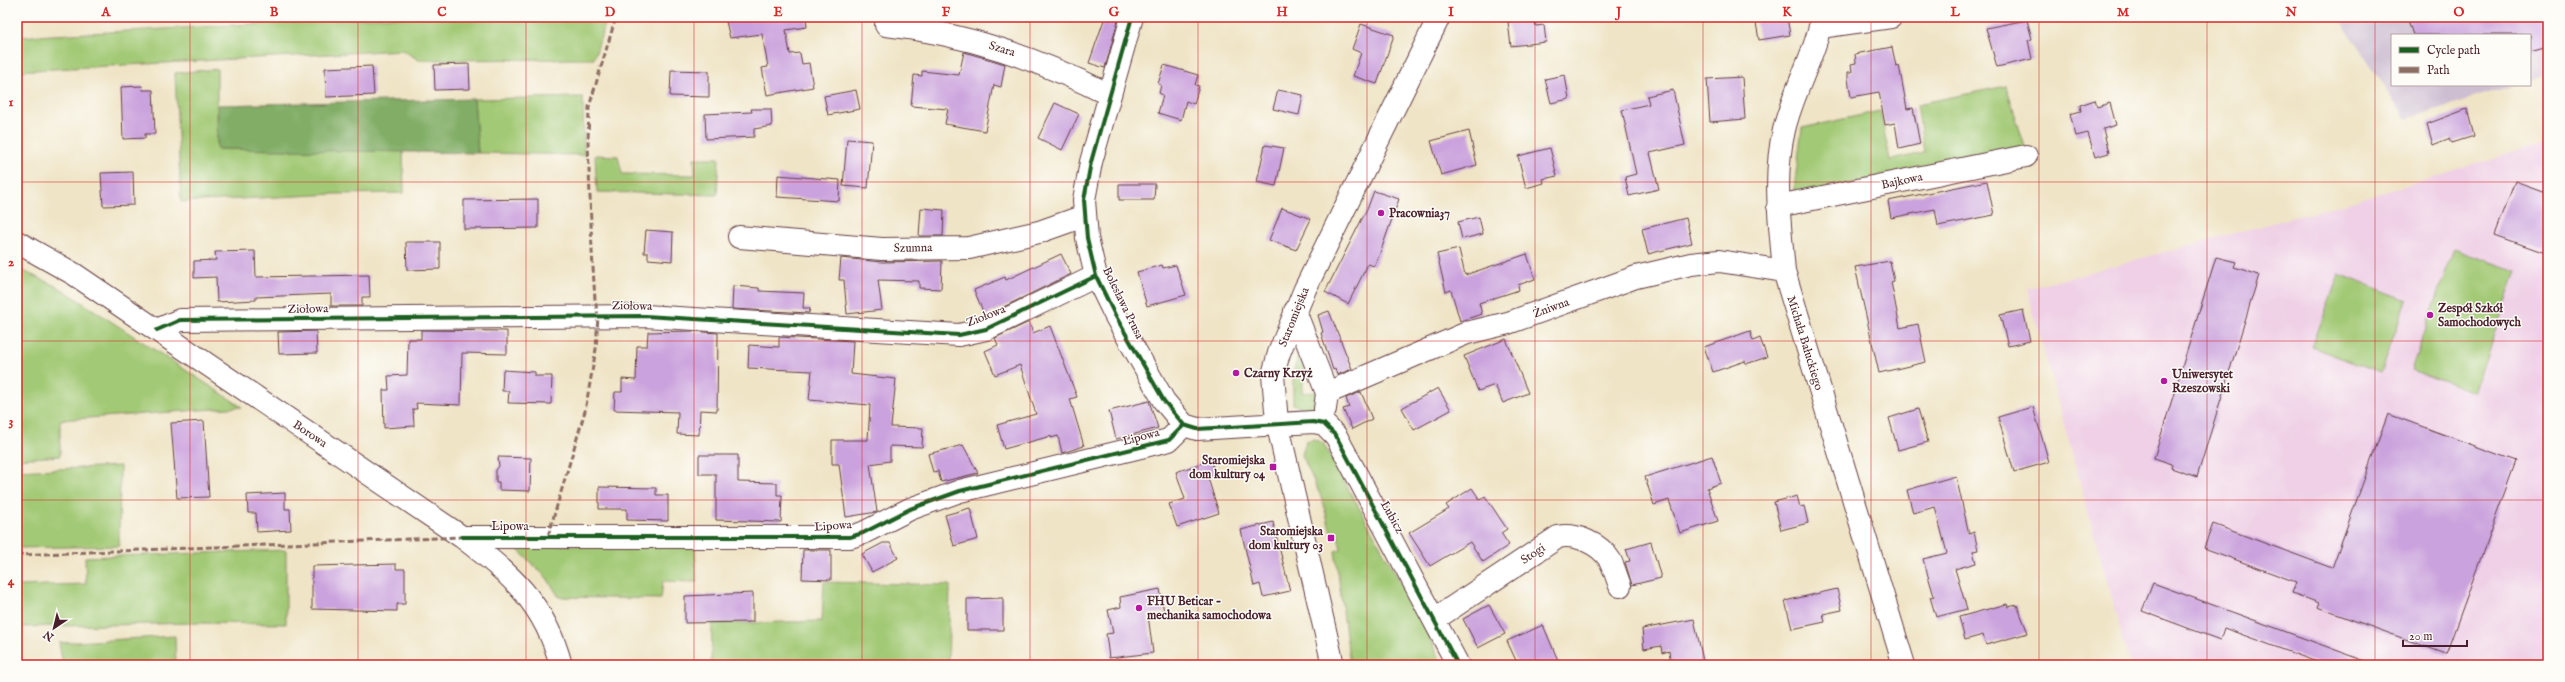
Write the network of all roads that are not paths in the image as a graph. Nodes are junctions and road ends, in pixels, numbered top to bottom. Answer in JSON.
{"nodes":[{"id":1,"x":1132,"y":17,"type":"edge"},
{"id":2,"x":1439,"y":17,"type":"edge"},
{"id":3,"x":1891,"y":17,"type":"edge"},
{"id":4,"x":1821,"y":22,"type":"edge"},
{"id":5,"x":886,"y":25,"type":"dead end"},
{"id":6,"x":1110,"y":95,"type":"junction"},
{"id":7,"x":2026,"y":156,"type":"dead end"},
{"id":8,"x":1778,"y":206,"type":"junction"},
{"id":9,"x":1084,"y":216,"type":"junction"},
{"id":10,"x":739,"y":236,"type":"dead end"},
{"id":11,"x":17,"y":242,"type":"edge"},
{"id":12,"x":1784,"y":271,"type":"junction"},
{"id":13,"x":1096,"y":276,"type":"junction"},
{"id":14,"x":1295,"y":311,"type":"junction"},
{"id":15,"x":157,"y":330,"type":"junction"},
{"id":16,"x":1327,"y":393,"type":"junction"},
{"id":17,"x":1277,"y":422,"type":"junction"},
{"id":18,"x":1324,"y":424,"type":"junction"},
{"id":19,"x":1184,"y":425,"type":"junction"},
{"id":20,"x":462,"y":537,"type":"junction"},
{"id":21,"x":1620,"y":586,"type":"dead end"},
{"id":22,"x":1435,"y":619,"type":"junction"},
{"id":23,"x":561,"y":665,"type":"edge"},
{"id":24,"x":1333,"y":665,"type":"edge"},
{"id":25,"x":1458,"y":665,"type":"edge"},
{"id":26,"x":1904,"y":665,"type":"edge"}],
"edges":[{"from":1,"to":6,"type":"street","name":"Bolesława Prusa"},
{"from":2,"to":14,"type":"street","name":"Staromiejska"},
{"from":3,"to":4,"type":"street"},
{"from":4,"to":8,"type":"street","name":"Michała Bałuckiego"},
{"from":5,"to":6,"type":"street","name":"Szara"},
{"from":6,"to":9,"type":"street","name":"Bolesława Prusa"},
{"from":7,"to":8,"type":"street","name":"Bajkowa"},
{"from":8,"to":12,"type":"street","name":"Michała Bałuckiego"},
{"from":9,"to":10,"type":"street","name":"Szumna"},
{"from":9,"to":13,"type":"street","name":"Bolesława Prusa"},
{"from":11,"to":15,"type":"street","name":"Borowa"},
{"from":12,"to":16,"type":"street","name":"Żniwna"},
{"from":12,"to":26,"type":"street","name":"Michała Bałuckiego"},
{"from":13,"to":15,"type":"street","name":"Ziołowa"},
{"from":13,"to":19,"type":"street","name":"Bolesława Prusa"},
{"from":14,"to":16,"type":"street"},
{"from":14,"to":17,"type":"street","name":"Staromiejska"},
{"from":15,"to":20,"type":"street","name":"Borowa"},
{"from":16,"to":18,"type":"street"},
{"from":17,"to":18,"type":"street"},
{"from":17,"to":19,"type":"street"},
{"from":17,"to":24,"type":"street","name":"Staromiejska"},
{"from":18,"to":22,"type":"street","name":"Lubicz"},
{"from":19,"to":20,"type":"street","name":"Lipowa"},
{"from":20,"to":23,"type":"street","name":"Borowa"},
{"from":21,"to":22,"type":"street","name":"Stogi"},
{"from":22,"to":25,"type":"street","name":"Lubicz"}]}
